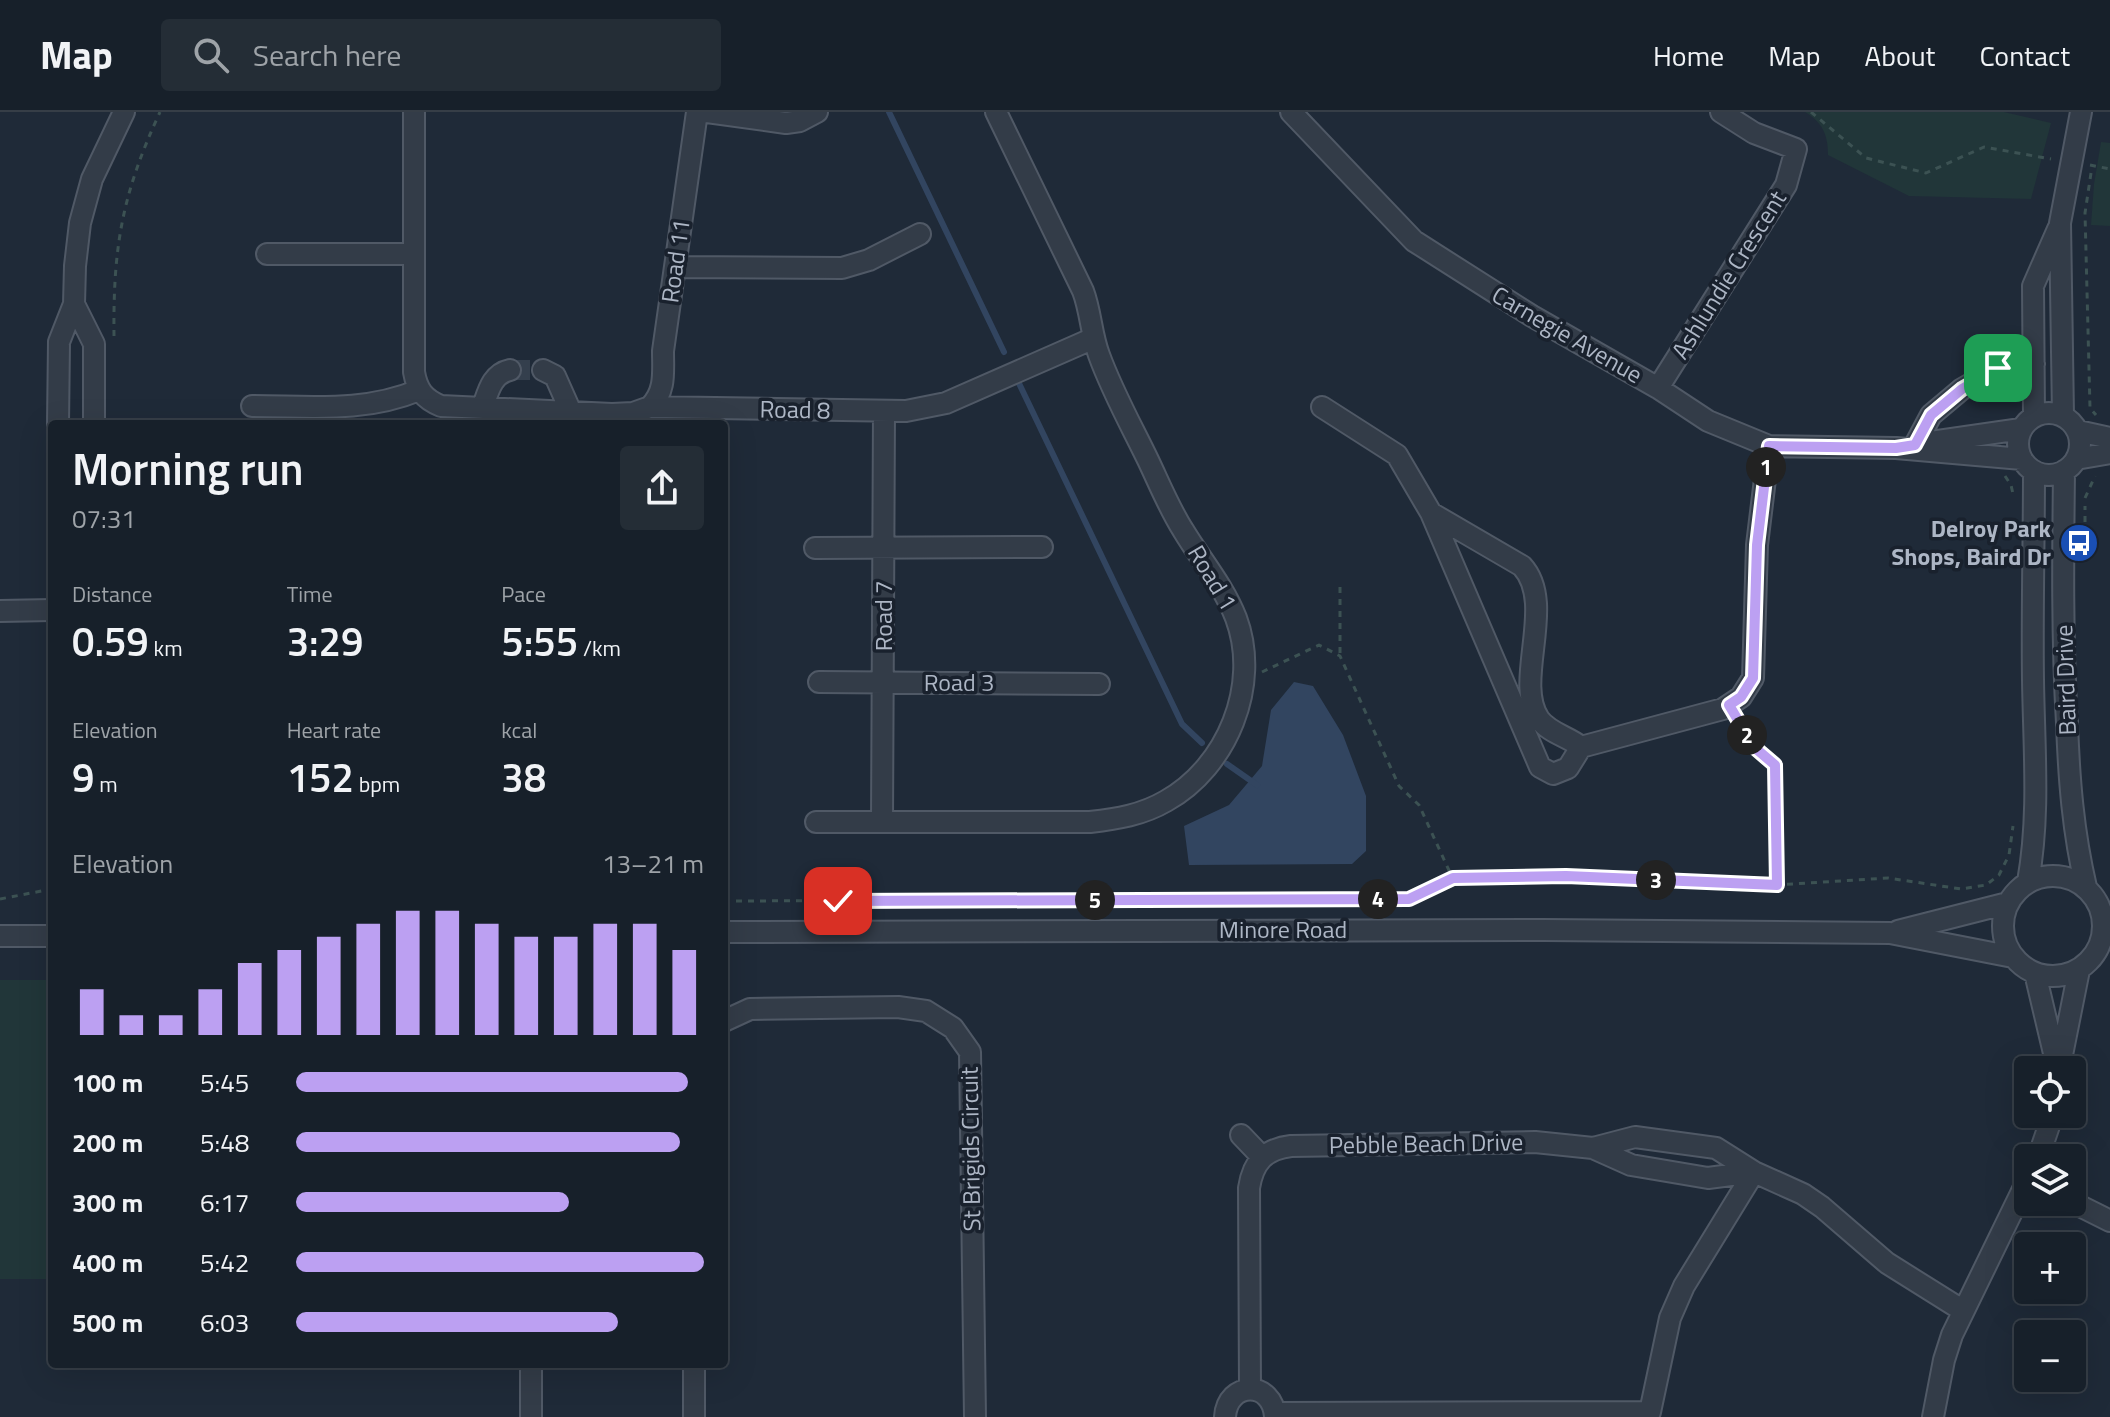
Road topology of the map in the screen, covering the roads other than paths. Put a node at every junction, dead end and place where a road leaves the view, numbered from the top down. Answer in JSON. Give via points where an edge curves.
{"nodes":[{"id":1,"x":124,"y":112,"type":"edge"},
{"id":2,"x":414,"y":112,"type":"edge"},
{"id":3,"x":697,"y":112,"type":"edge"},
{"id":4,"x":707,"y":112,"type":"edge"},
{"id":5,"x":817,"y":112,"type":"edge"},
{"id":6,"x":996,"y":112,"type":"edge"},
{"id":7,"x":1291,"y":112,"type":"edge"},
{"id":8,"x":1721,"y":112,"type":"edge"},
{"id":9,"x":2081,"y":112,"type":"edge"},
{"id":10,"x":2060,"y":223,"type":"junction"},
{"id":11,"x":920,"y":234,"type":"dead end"},
{"id":12,"x":267,"y":254,"type":"dead end"},
{"id":13,"x":413,"y":254,"type":"junction"},
{"id":14,"x":675,"y":267,"type":"junction"},
{"id":15,"x":74,"y":304,"type":"junction"},
{"id":16,"x":1094,"y":338,"type":"junction"},
{"id":17,"x":2034,"y":364,"type":"junction"},
{"id":18,"x":510,"y":370,"type":"dead end"},
{"id":19,"x":543,"y":370,"type":"dead end"},
{"id":20,"x":1658,"y":388,"type":"junction"},
{"id":21,"x":419,"y":390,"type":"junction"},
{"id":22,"x":252,"y":406,"type":"dead end"},
{"id":23,"x":650,"y":407,"type":"junction"},
{"id":24,"x":1322,"y":407,"type":"dead end"},
{"id":25,"x":482,"y":409,"type":"junction"},
{"id":26,"x":884,"y":411,"type":"junction"},
{"id":27,"x":571,"y":412,"type":"junction"},
{"id":28,"x":2063,"y":415,"type":"junction"},
{"id":29,"x":524,"y":417,"type":"edge"},
{"id":30,"x":58,"y":420,"type":"edge"},
{"id":31,"x":94,"y":420,"type":"edge"},
{"id":32,"x":2028,"y":422,"type":"junction"},
{"id":33,"x":2078,"y":431,"type":"junction"},
{"id":34,"x":2106,"y":431,"type":"edge"},
{"id":35,"x":1769,"y":446,"type":"junction"},
{"id":36,"x":1905,"y":446,"type":"junction"},
{"id":37,"x":2105,"y":461,"type":"edge"},
{"id":38,"x":2028,"y":465,"type":"junction"},
{"id":39,"x":2070,"y":465,"type":"junction"},
{"id":40,"x":1431,"y":513,"type":"junction"},
{"id":41,"x":1042,"y":547,"type":"dead end"},
{"id":42,"x":815,"y":548,"type":"dead end"},
{"id":43,"x":885,"y":548,"type":"junction"},
{"id":44,"x":48,"y":610,"type":"edge"},
{"id":45,"x":0,"y":611,"type":"edge"},
{"id":46,"x":819,"y":682,"type":"dead end"},
{"id":47,"x":884,"y":682,"type":"junction"},
{"id":48,"x":1099,"y":684,"type":"dead end"},
{"id":49,"x":1581,"y":747,"type":"junction"},
{"id":50,"x":816,"y":822,"type":"dead end"},
{"id":51,"x":882,"y":822,"type":"junction"},
{"id":52,"x":2028,"y":882,"type":"junction"},
{"id":53,"x":2086,"y":887,"type":"junction"},
{"id":54,"x":2008,"y":903,"type":"junction"},
{"id":55,"x":2104,"y":905,"type":"edge"},
{"id":56,"x":728,"y":932,"type":"edge"},
{"id":57,"x":1890,"y":933,"type":"junction"},
{"id":58,"x":0,"y":936,"type":"edge"},
{"id":59,"x":48,"y":936,"type":"edge"},
{"id":60,"x":2104,"y":950,"type":"edge"},
{"id":61,"x":2013,"y":957,"type":"junction"},
{"id":62,"x":2079,"y":970,"type":"junction"},
{"id":63,"x":2035,"y":973,"type":"junction"},
{"id":64,"x":728,"y":1019,"type":"edge"},
{"id":65,"x":2055,"y":1056,"type":"edge"},
{"id":66,"x":2061,"y":1056,"type":"edge"},
{"id":67,"x":1241,"y":1135,"type":"dead end"},
{"id":68,"x":1593,"y":1148,"type":"junction"},
{"id":69,"x":1262,"y":1157,"type":"junction"},
{"id":70,"x":1754,"y":1172,"type":"junction"},
{"id":71,"x":2014,"y":1207,"type":"edge"},
{"id":72,"x":2086,"y":1209,"type":"edge"},
{"id":73,"x":2110,"y":1221,"type":"edge"},
{"id":74,"x":1962,"y":1310,"type":"junction"},
{"id":75,"x":531,"y":1368,"type":"edge"},
{"id":76,"x":694,"y":1368,"type":"edge"},
{"id":77,"x":1250,"y":1389,"type":"junction"},
{"id":78,"x":1275,"y":1415,"type":"edge"},
{"id":79,"x":1650,"y":1415,"type":"edge"},
{"id":80,"x":531,"y":1417,"type":"edge"},
{"id":81,"x":694,"y":1417,"type":"edge"},
{"id":82,"x":975,"y":1417,"type":"edge"},
{"id":83,"x":1225,"y":1417,"type":"edge"},
{"id":84,"x":1933,"y":1417,"type":"edge"}],
"edges":[{"from":1,"to":15,"type":"street","via":[[92,179],[80,223]]},
{"from":2,"to":13,"type":"street"},
{"from":3,"to":14,"type":"street","name":"Road 11"},
{"from":4,"to":5,"type":"street","via":[[786,123]]},
{"from":6,"to":16,"type":"street","name":"Road 1","via":[[1083,291]]},
{"from":7,"to":20,"type":"street","name":"Carnegie Avenue","via":[[1414,241]]},
{"from":8,"to":20,"type":"street","name":"Ashlundie Crescent","via":[[1754,133],[1796,149],[1786,185]]},
{"from":9,"to":10,"type":"street"},
{"from":10,"to":17,"type":"street","via":[[2033,286]]},
{"from":10,"to":28,"type":"street"},
{"from":11,"to":14,"type":"street","via":[[842,268]]},
{"from":12,"to":13,"type":"street"},
{"from":13,"to":21,"type":"street","via":[[413,362]]},
{"from":14,"to":23,"type":"street","name":"Road 11","via":[[663,385]]},
{"from":15,"to":30,"type":"street","via":[[59,342]]},
{"from":15,"to":31,"type":"street","via":[[94,344]]},
{"from":16,"to":26,"type":"street","name":"Road 8","via":[[946,403]]},
{"from":16,"to":51,"type":"street","name":"Road 1","via":[[1181,527],[1227,596],[1237,622],[1244,681],[1227,738],[1211,761],[1169,800],[1119,819]]},
{"from":17,"to":32,"type":"street"},
{"from":17,"to":36,"type":"street","via":[[1998,368],[1962,389]]},
{"from":18,"to":25,"type":"street","via":[[493,380]]},
{"from":19,"to":27,"type":"street","via":[[555,376]]},
{"from":20,"to":35,"type":"street","name":"Carnegie Avenue","via":[[1708,421]]},
{"from":21,"to":22,"type":"street","via":[[378,404]]},
{"from":21,"to":25,"type":"street","name":"Road 8","via":[[441,406]]},
{"from":23,"to":26,"type":"street","name":"Road 8"},
{"from":23,"to":27,"type":"street","name":"Road 8","via":[[623,414]]},
{"from":24,"to":40,"type":"street","via":[[1397,455]]},
{"from":25,"to":29,"type":"street","name":"Road 8"},
{"from":26,"to":43,"type":"street","name":"Road 7"},
{"from":27,"to":29,"type":"street","name":"Road 8"},
{"from":28,"to":32,"type":"street","via":[[2048,412]]},
{"from":28,"to":33,"type":"street"},
{"from":32,"to":36,"type":"street","name":"Carnegie Avenue"},
{"from":32,"to":38,"type":"street","via":[[2018,439]]},
{"from":33,"to":34,"type":"street"},
{"from":33,"to":39,"type":"street","via":[[2080,440]]},
{"from":35,"to":36,"type":"street","name":"Carnegie Avenue"},
{"from":35,"to":49,"type":"street","via":[[1757,545],[1753,678],[1729,705]]},
{"from":36,"to":38,"type":"street","name":"Carnegie Avenue"},
{"from":37,"to":39,"type":"street"},
{"from":38,"to":39,"type":"street","via":[[2054,475]]},
{"from":38,"to":52,"type":"street","name":"Baird Drive","via":[[2037,801]]},
{"from":39,"to":53,"type":"street","name":"Baird Drive","via":[[2064,680],[2070,803]]},
{"from":40,"to":49,"type":"street","via":[[1531,576],[1535,612],[1529,694],[1540,720]]},
{"from":40,"to":49,"type":"street","via":[[1540,767],[1553,774],[1568,768]]},
{"from":41,"to":43,"type":"street"},
{"from":42,"to":43,"type":"street"},
{"from":43,"to":47,"type":"street","name":"Road 7"},
{"from":44,"to":45,"type":"street"},
{"from":46,"to":47,"type":"street","name":"Road 3"},
{"from":47,"to":48,"type":"street","name":"Road 3"},
{"from":47,"to":51,"type":"street","name":"Road 7"},
{"from":50,"to":51,"type":"street","name":"Road 1"},
{"from":52,"to":53,"type":"street","via":[[2057,875]]},
{"from":52,"to":54,"type":"street"},
{"from":53,"to":55,"type":"street"},
{"from":54,"to":57,"type":"street","name":"Minore Road"},
{"from":54,"to":61,"type":"street","via":[[2002,931]]},
{"from":55,"to":60,"type":"street"},
{"from":56,"to":57,"type":"street","name":"Minore Road"},
{"from":57,"to":61,"type":"street","name":"Minore Road"},
{"from":58,"to":59,"type":"street"},
{"from":60,"to":62,"type":"street"},
{"from":61,"to":63,"type":"street"},
{"from":62,"to":63,"type":"street","via":[[2050,977]]},
{"from":62,"to":66,"type":"street"},
{"from":63,"to":65,"type":"street"},
{"from":64,"to":82,"type":"street","name":"St Brigids Circuit","via":[[750,1009],[898,1007],[926,1011],[953,1028],[970,1052]]},
{"from":67,"to":69,"type":"street"},
{"from":68,"to":69,"type":"street","name":"Pebble Beach Drive","via":[[1492,1141],[1291,1146]]},
{"from":68,"to":70,"type":"street","name":"Pebble Beach Drive","via":[[1631,1165],[1708,1178]]},
{"from":68,"to":70,"type":"street","name":"Pebble Beach Drive","via":[[1635,1137],[1716,1148]]},
{"from":69,"to":77,"type":"street","via":[[1249,1188]]},
{"from":70,"to":74,"type":"street","name":"Pebble Beach Drive","via":[[1803,1194],[1887,1263]]},
{"from":70,"to":79,"type":"street","via":[[1670,1318]]},
{"from":71,"to":74,"type":"street"},
{"from":72,"to":73,"type":"street"},
{"from":74,"to":84,"type":"street","via":[[1944,1360]]},
{"from":75,"to":80,"type":"street"},
{"from":76,"to":81,"type":"street"},
{"from":77,"to":78,"type":"street","via":[[1270,1399]]},
{"from":77,"to":83,"type":"street","via":[[1230,1400]]},
{"from":78,"to":79,"type":"street"}]}
